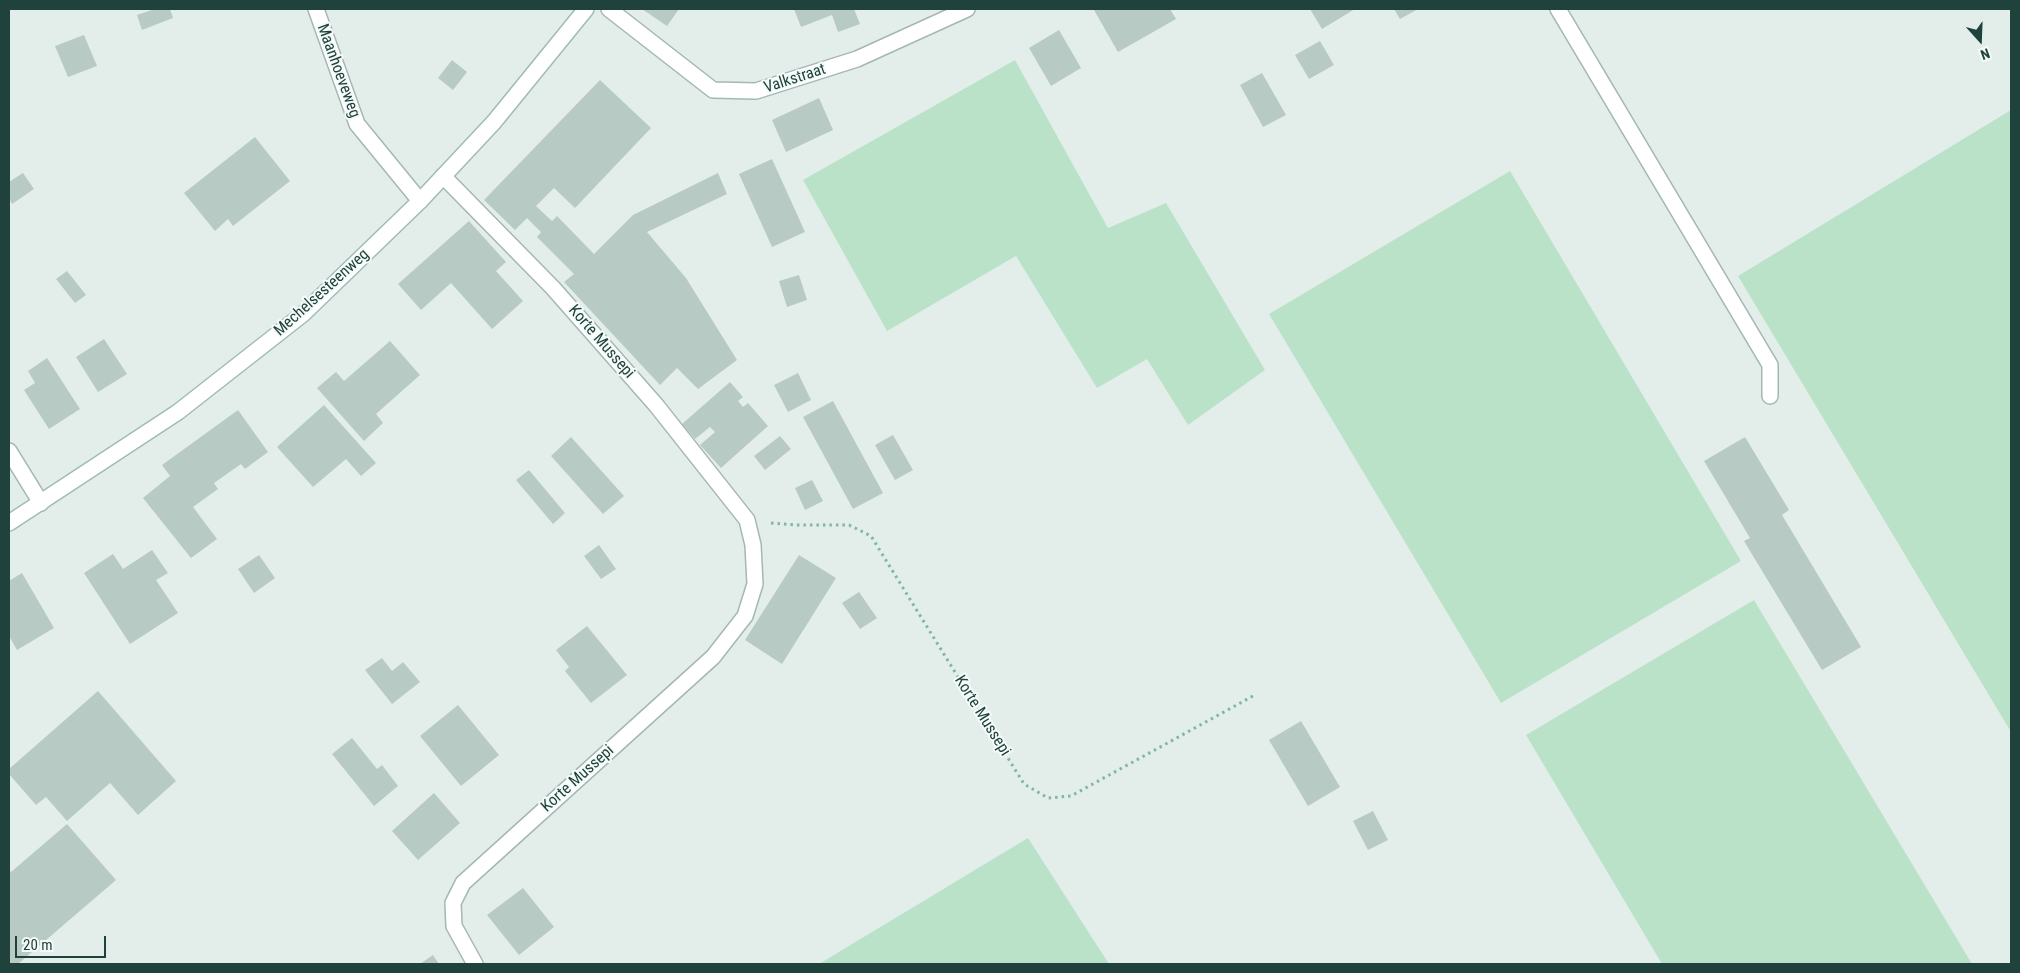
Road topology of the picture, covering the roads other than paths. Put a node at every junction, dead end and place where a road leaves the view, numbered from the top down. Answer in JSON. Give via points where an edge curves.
{"nodes":[{"id":1,"x":316,"y":9,"type":"edge"},
{"id":2,"x":586,"y":9,"type":"edge"},
{"id":3,"x":608,"y":9,"type":"edge"},
{"id":4,"x":967,"y":9,"type":"edge"},
{"id":5,"x":1558,"y":9,"type":"edge"},
{"id":6,"x":443,"y":176,"type":"junction"},
{"id":7,"x":420,"y":201,"type":"junction"},
{"id":8,"x":1770,"y":396,"type":"dead end"},
{"id":9,"x":9,"y":451,"type":"edge"},
{"id":10,"x":40,"y":503,"type":"junction"},
{"id":11,"x":9,"y":523,"type":"edge"},
{"id":12,"x":475,"y":964,"type":"edge"}],
"edges":[{"from":1,"to":7,"type":"street","name":"Maanhoeveweg","via":[[357,124]]},
{"from":2,"to":6,"type":"street","name":"Mechelsesteenweg","via":[[494,122]]},
{"from":3,"to":4,"type":"street","name":"Valkstraat","via":[[713,90],[756,91],[857,59]]},
{"from":5,"to":8,"type":"street","via":[[1770,365]]},
{"from":6,"to":7,"type":"street","name":"Mechelsesteenweg"},
{"from":6,"to":12,"type":"street","name":"Korte Mussepi","via":[[572,310],[656,404],[747,520],[753,545],[755,584],[745,616],[713,657],[464,883],[453,903],[454,926]]},
{"from":7,"to":10,"type":"street","name":"Mechelsesteenweg","via":[[303,314],[178,412]]},
{"from":9,"to":10,"type":"street"},
{"from":10,"to":11,"type":"street","name":"Mechelsesteenweg"}]}
